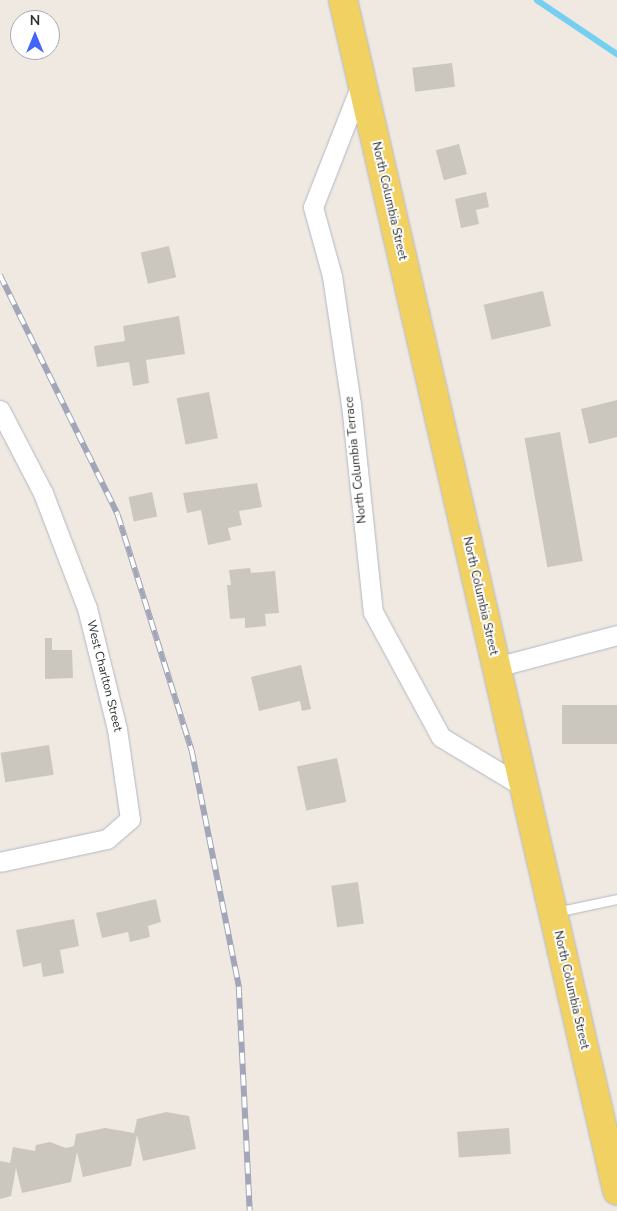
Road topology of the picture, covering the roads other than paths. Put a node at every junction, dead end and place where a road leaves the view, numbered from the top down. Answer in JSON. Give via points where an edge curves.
{"nodes":[{"id":1,"x":343,"y":0,"type":"edge"},
{"id":2,"x":362,"y":82,"type":"junction"},
{"id":3,"x":0,"y":410,"type":"edge"},
{"id":4,"x":617,"y":635,"type":"edge"},
{"id":5,"x":496,"y":667,"type":"junction"},
{"id":6,"x":524,"y":787,"type":"junction"},
{"id":7,"x":0,"y":862,"type":"edge"},
{"id":8,"x":617,"y":898,"type":"edge"},
{"id":9,"x":553,"y":913,"type":"junction"},
{"id":10,"x":617,"y":1192,"type":"edge"}],
"edges":[{"from":1,"to":2,"type":"main road","name":"North Columbia Street"},
{"from":2,"to":5,"type":"main road","name":"North Columbia Street"},
{"from":2,"to":6,"type":"street","name":"North Columbia Terrace","via":[[313,207],[332,276],[348,385],[373,612],[441,737]]},
{"from":3,"to":7,"type":"street","name":"West Charlton Street","via":[[43,493],[87,608],[117,729],[130,820],[108,839]]},
{"from":4,"to":5,"type":"street"},
{"from":5,"to":6,"type":"main road","name":"North Columbia Street"},
{"from":6,"to":9,"type":"main road","name":"North Columbia Street"},
{"from":8,"to":9,"type":"lane"},
{"from":9,"to":10,"type":"main road","name":"North Columbia Street"}]}
